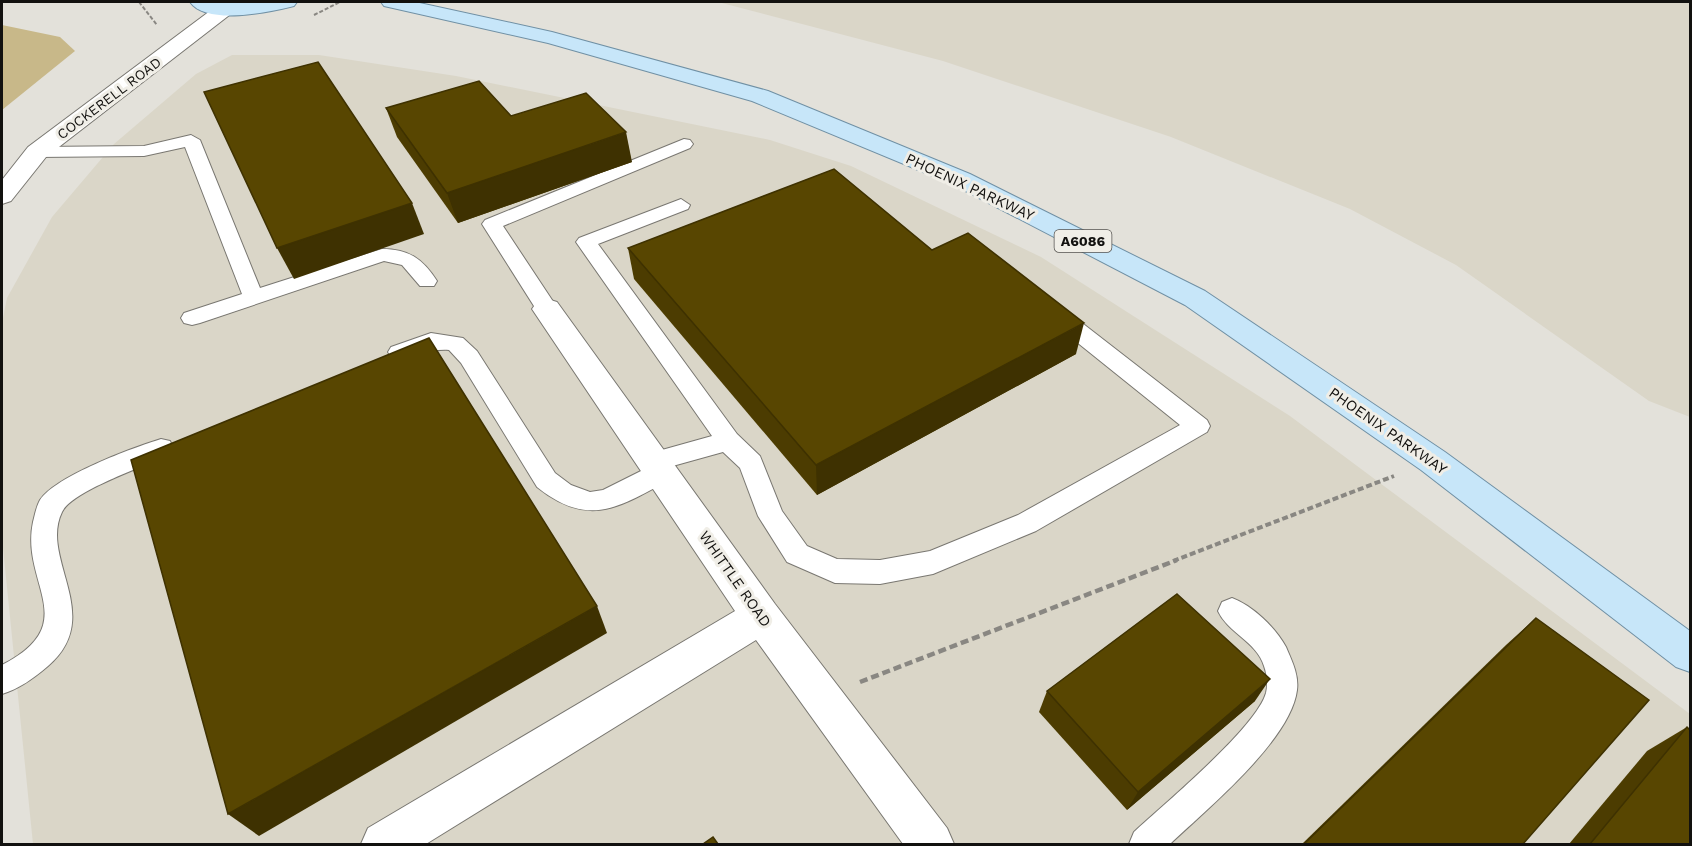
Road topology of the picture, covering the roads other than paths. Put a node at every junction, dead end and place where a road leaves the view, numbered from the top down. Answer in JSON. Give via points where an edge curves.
{"nodes":[{"id":1,"x":200,"y":2,"type":"edge"},
{"id":2,"x":287,"y":2,"type":"edge"},
{"id":3,"x":391,"y":2,"type":"edge"},
{"id":4,"x":225,"y":9,"type":"junction"},
{"id":5,"x":684,"y":144,"type":"dead end"},
{"id":6,"x":37,"y":152,"type":"junction"},
{"id":7,"x":2,"y":196,"type":"edge"},
{"id":8,"x":681,"y":205,"type":"dead end"},
{"id":9,"x":427,"y":281,"type":"dead end"},
{"id":10,"x":254,"y":298,"type":"junction"},
{"id":11,"x":1042,"y":302,"type":"edge"},
{"id":12,"x":546,"y":309,"type":"joint"},
{"id":13,"x":192,"y":318,"type":"dead end"},
{"id":14,"x":380,"y":360,"type":"edge"},
{"id":15,"x":182,"y":439,"type":"edge"},
{"id":16,"x":728,"y":441,"type":"junction"},
{"id":17,"x":657,"y":467,"type":"junction"},
{"id":18,"x":1232,"y":611,"type":"dead end"},
{"id":19,"x":760,"y":616,"type":"junction"},
{"id":20,"x":1690,"y":654,"type":"edge"},
{"id":21,"x":2,"y":680,"type":"edge"},
{"id":22,"x":384,"y":844,"type":"edge"},
{"id":23,"x":931,"y":844,"type":"edge"},
{"id":24,"x":1146,"y":844,"type":"edge"}],
"edges":[{"from":1,"to":4,"type":"main road"},
{"from":2,"to":4,"type":"main road"},
{"from":3,"to":20,"type":"main road","name":"PHOENIX PARKWAY","number":"A6086","via":[[552,38],[760,96],[961,179],[1195,298],[1433,461]]},
{"from":4,"to":6,"type":"street","name":"COCKERELL ROAD"},
{"from":5,"to":12,"type":"lane","via":[[492,224]]},
{"from":6,"to":7,"type":"street","name":"COCKERELL ROAD"},
{"from":6,"to":10,"type":"lane","via":[[144,152],[191,140]]},
{"from":8,"to":16,"type":"lane","via":[[586,242]]},
{"from":9,"to":10,"type":"lane","via":[[416,263],[399,254],[382,255]]},
{"from":10,"to":13,"type":"lane"},
{"from":11,"to":16,"type":"lane","via":[[1198,426],[1027,523],[933,562],[880,572],[835,571],[797,554],[771,516],[752,463]]},
{"from":12,"to":17,"type":"street","name":"WHITTLE ROAD"},
{"from":14,"to":17,"type":"lane","via":[[431,341],[455,342],[469,357],[546,480],[584,503],[609,499]]},
{"from":15,"to":21,"type":"lane","via":[[75,484],[50,506],[44,535],[60,622],[49,647],[23,669]]},
{"from":16,"to":17,"type":"lane"},
{"from":17,"to":19,"type":"street","name":"WHITTLE ROAD"},
{"from":18,"to":24,"type":"lane","via":[[1263,638],[1276,657],[1282,681],[1280,699],[1254,739]]},
{"from":19,"to":22,"type":"street"},
{"from":19,"to":23,"type":"street","name":"WHITTLE ROAD"}]}
